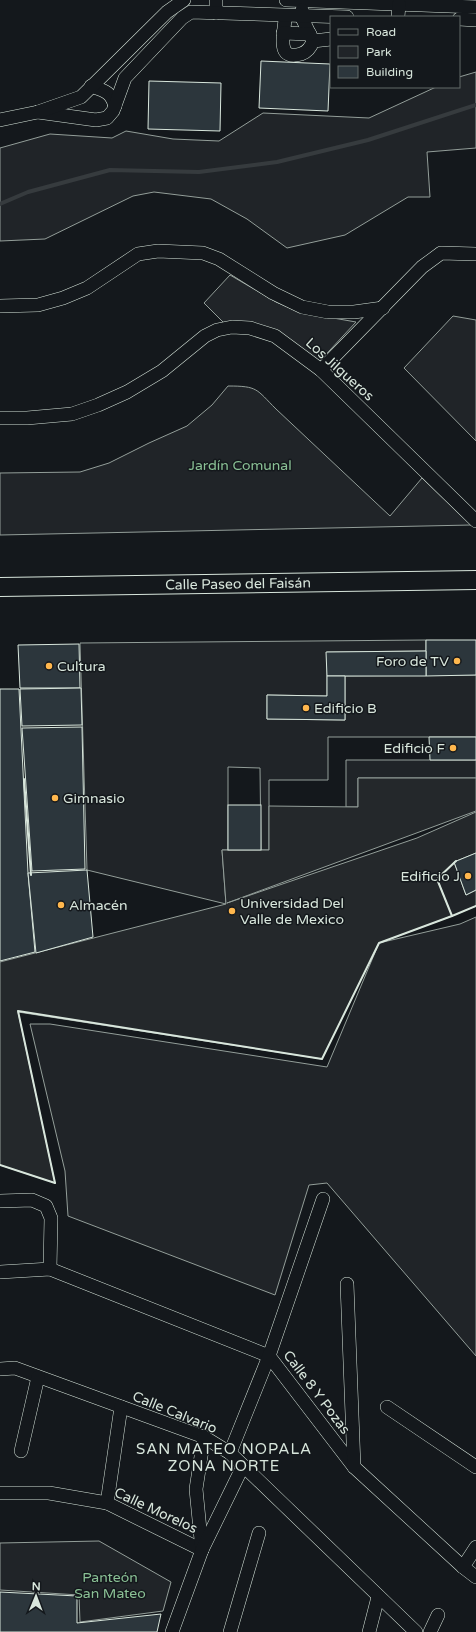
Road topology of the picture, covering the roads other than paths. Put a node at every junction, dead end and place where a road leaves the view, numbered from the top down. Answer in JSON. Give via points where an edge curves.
{"nodes":[{"id":1,"x":184,"y":0,"type":"edge"},
{"id":2,"x":216,"y":0,"type":"edge"},
{"id":3,"x":286,"y":0,"type":"edge"},
{"id":4,"x":302,"y":1,"type":"edge"},
{"id":5,"x":476,"y":7,"type":"edge"},
{"id":6,"x":399,"y":11,"type":"edge"},
{"id":7,"x":216,"y":13,"type":"junction"},
{"id":8,"x":285,"y":16,"type":"junction"},
{"id":9,"x":301,"y":16,"type":"junction"},
{"id":10,"x":330,"y":17,"type":"edge"},
{"id":11,"x":460,"y":19,"type":"edge"},
{"id":12,"x":476,"y":20,"type":"edge"},
{"id":13,"x":283,"y":33,"type":"junction"},
{"id":14,"x":311,"y":37,"type":"junction"},
{"id":15,"x":330,"y":38,"type":"edge"},
{"id":16,"x":91,"y":86,"type":"junction"},
{"id":17,"x":81,"y":97,"type":"junction"},
{"id":18,"x":115,"y":106,"type":"junction"},
{"id":19,"x":38,"y":112,"type":"junction"},
{"id":20,"x":0,"y":120,"type":"edge"},
{"id":21,"x":96,"y":120,"type":"junction"},
{"id":22,"x":476,"y":254,"type":"edge"},
{"id":23,"x":0,"y":306,"type":"edge"},
{"id":24,"x":383,"y":308,"type":"junction"},
{"id":25,"x":321,"y":370,"type":"junction"},
{"id":26,"x":0,"y":418,"type":"edge"},
{"id":27,"x":476,"y":521,"type":"edge"},
{"id":28,"x":476,"y":580,"type":"edge"},
{"id":29,"x":0,"y":587,"type":"edge"},
{"id":30,"x":323,"y":1199,"type":"dead end"},
{"id":31,"x":0,"y":1201,"type":"edge"},
{"id":32,"x":50,"y":1269,"type":"junction"},
{"id":33,"x":0,"y":1272,"type":"edge"},
{"id":34,"x":347,"y":1284,"type":"dead end"},
{"id":35,"x":269,"y":1356,"type":"junction"},
{"id":36,"x":0,"y":1369,"type":"edge"},
{"id":37,"x":38,"y":1377,"type":"junction"},
{"id":38,"x":121,"y":1407,"type":"junction"},
{"id":39,"x":387,"y":1407,"type":"dead end"},
{"id":40,"x":204,"y":1437,"type":"junction"},
{"id":41,"x":21,"y":1451,"type":"dead end"},
{"id":42,"x":230,"y":1453,"type":"junction"},
{"id":43,"x":243,"y":1466,"type":"junction"},
{"id":44,"x":354,"y":1467,"type":"junction"},
{"id":45,"x":476,"y":1467,"type":"edge"},
{"id":46,"x":0,"y":1493,"type":"edge"},
{"id":47,"x":107,"y":1504,"type":"junction"},
{"id":48,"x":259,"y":1533,"type":"dead end"},
{"id":49,"x":476,"y":1547,"type":"edge"},
{"id":50,"x":202,"y":1550,"type":"junction"},
{"id":51,"x":463,"y":1567,"type":"junction"},
{"id":52,"x":476,"y":1577,"type":"edge"},
{"id":53,"x":378,"y":1597,"type":"junction"},
{"id":54,"x":438,"y":1615,"type":"dead end"},
{"id":55,"x":172,"y":1632,"type":"edge"},
{"id":56,"x":230,"y":1632,"type":"edge"},
{"id":57,"x":369,"y":1632,"type":"edge"},
{"id":58,"x":416,"y":1632,"type":"edge"},
{"id":59,"x":430,"y":1632,"type":"edge"}],
"edges":[{"from":1,"to":16,"type":"street","via":[[166,12]]},
{"from":2,"to":7,"type":"street"},
{"from":3,"to":4,"type":"street"},
{"from":4,"to":6,"type":"street"},
{"from":4,"to":9,"type":"street"},
{"from":5,"to":6,"type":"street"},
{"from":7,"to":8,"type":"street"},
{"from":7,"to":18,"type":"street","via":[[191,12],[182,18],[126,78]]},
{"from":8,"to":9,"type":"street"},
{"from":8,"to":13,"type":"street"},
{"from":9,"to":10,"type":"street"},
{"from":9,"to":14,"type":"street"},
{"from":11,"to":12,"type":"street"},
{"from":13,"to":14,"type":"street"},
{"from":13,"to":14,"type":"street","via":[[284,50],[295,56],[303,54],[311,46]]},
{"from":14,"to":15,"type":"street"},
{"from":16,"to":17,"type":"street"},
{"from":16,"to":18,"type":"street","via":[[105,91],[112,97]]},
{"from":17,"to":19,"type":"street"},
{"from":17,"to":21,"type":"street","via":[[84,109]]},
{"from":18,"to":21,"type":"street","via":[[107,118]]},
{"from":19,"to":20,"type":"street"},
{"from":19,"to":21,"type":"street"},
{"from":22,"to":24,"type":"street","via":[[441,253],[422,267]]},
{"from":23,"to":24,"type":"street","via":[[38,304],[63,298],[87,288],[138,254],[158,251],[203,253],[219,259],[273,293],[302,307],[334,312]]},
{"from":24,"to":25,"type":"street"},
{"from":25,"to":26,"type":"street","name":"Los Jilgueros","via":[[275,336],[250,328],[232,327],[205,336],[162,371],[127,392],[98,405],[72,414]]},
{"from":25,"to":27,"type":"street","name":"Los Jilgueros"},
{"from":28,"to":29,"type":"street","name":"Calle Paseo del Faisán"},
{"from":30,"to":35,"type":"street"},
{"from":31,"to":32,"type":"street","via":[[32,1200],[46,1206],[50,1218]]},
{"from":32,"to":33,"type":"street"},
{"from":32,"to":35,"type":"street","name":"Calle 8 Y Pozas"},
{"from":34,"to":44,"type":"street"},
{"from":35,"to":42,"type":"street"},
{"from":35,"to":44,"type":"street","name":"Calle 8 Y Pozas"},
{"from":36,"to":37,"type":"street","name":"Calle Calvario","via":[[15,1368]]},
{"from":37,"to":38,"type":"street","name":"Calle Calvario"},
{"from":37,"to":41,"type":"street"},
{"from":38,"to":40,"type":"street","name":"Calle Calvario"},
{"from":38,"to":47,"type":"street"},
{"from":39,"to":45,"type":"street"},
{"from":40,"to":42,"type":"street","name":"Calle Calvario"},
{"from":40,"to":50,"type":"street","via":[[196,1489]]},
{"from":42,"to":43,"type":"street","name":"Calle Calvario"},
{"from":43,"to":50,"type":"street"},
{"from":43,"to":53,"type":"street","name":"Calle Calvario"},
{"from":44,"to":51,"type":"street","name":"Calle 8 Y Pozas"},
{"from":46,"to":47,"type":"street","name":"Calle Morelos","via":[[49,1492]]},
{"from":47,"to":50,"type":"street","name":"Calle Morelos"},
{"from":48,"to":56,"type":"street"},
{"from":49,"to":51,"type":"street"},
{"from":50,"to":55,"type":"street"},
{"from":51,"to":52,"type":"street","name":"Calle 8 Y Pozas"},
{"from":53,"to":57,"type":"street"},
{"from":53,"to":58,"type":"street","name":"Calle Calvario"},
{"from":54,"to":59,"type":"street"}]}
